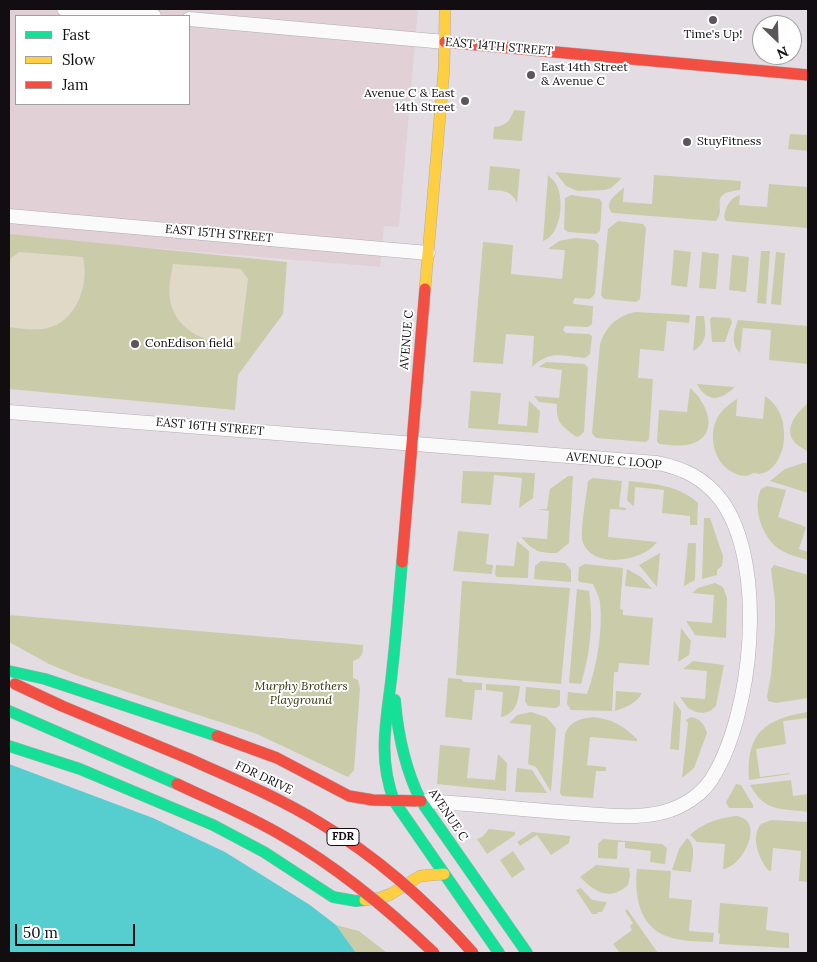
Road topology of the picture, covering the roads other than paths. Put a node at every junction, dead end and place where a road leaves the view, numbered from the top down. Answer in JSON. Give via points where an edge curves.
{"nodes":[{"id":1,"x":64,"y":9,"type":"edge"},
{"id":2,"x":446,"y":9,"type":"edge"},
{"id":3,"x":141,"y":15,"type":"edge"},
{"id":4,"x":190,"y":19,"type":"edge"},
{"id":5,"x":445,"y":42,"type":"junction"},
{"id":6,"x":808,"y":75,"type":"edge"},
{"id":7,"x":9,"y":216,"type":"edge"},
{"id":8,"x":428,"y":253,"type":"junction"},
{"id":9,"x":9,"y":412,"type":"edge"},
{"id":10,"x":412,"y":445,"type":"junction"},
{"id":11,"x":9,"y":671,"type":"edge"},
{"id":12,"x":392,"y":674,"type":"junction"},
{"id":13,"x":9,"y":681,"type":"edge"},
{"id":14,"x":9,"y":711,"type":"edge"},
{"id":15,"x":9,"y":746,"type":"edge"},
{"id":16,"x":421,"y":800,"type":"junction"},
{"id":17,"x":394,"y":801,"type":"junction"},
{"id":18,"x":444,"y":874,"type":"junction"},
{"id":19,"x":434,"y":953,"type":"edge"},
{"id":20,"x":474,"y":953,"type":"edge"},
{"id":21,"x":499,"y":953,"type":"edge"},
{"id":22,"x":527,"y":953,"type":"edge"}],
"edges":[{"from":1,"to":3,"type":"street"},
{"from":2,"to":5,"type":"main road","name":"AVENUE C"},
{"from":4,"to":5,"type":"street","name":"EAST 14TH STREET"},
{"from":5,"to":6,"type":"main road","name":"EAST 14TH STREET"},
{"from":5,"to":8,"type":"main road","name":"AVENUE C"},
{"from":7,"to":8,"type":"street","name":"EAST 15TH STREET"},
{"from":8,"to":10,"type":"main road","name":"AVENUE C"},
{"from":9,"to":10,"type":"street","name":"EAST 16TH STREET"},
{"from":10,"to":12,"type":"main road","name":"AVENUE C"},
{"from":10,"to":16,"type":"street","name":"AVENUE C LOOP","via":[[657,463],[690,473],[721,500],[738,534],[747,576],[750,640],[733,732],[720,763],[711,781],[696,796],[679,806],[660,813],[620,816]]},
{"from":11,"to":17,"type":"main road","via":[[252,748],[284,761],[349,796]]},
{"from":12,"to":16,"type":"main road","name":"AVENUE C","via":[[406,766]]},
{"from":12,"to":17,"type":"main road","name":"AVENUE C","via":[[384,742],[387,783]]},
{"from":13,"to":20,"type":"main road","name":"FDR DRIVE","number":"FDR","bridge":true,"via":[[296,808],[360,849],[408,887]]},
{"from":14,"to":19,"type":"main road","number":"FDR","bridge":true,"via":[[260,823],[323,860],[390,911]]},
{"from":15,"to":18,"type":"main road","via":[[88,772],[213,825],[264,852],[333,896],[356,901],[380,898],[420,876]]},
{"from":16,"to":17,"type":"main road"},
{"from":16,"to":22,"type":"main road","name":"AVENUE C"},
{"from":17,"to":18,"type":"main road","name":"AVENUE C"},
{"from":18,"to":21,"type":"main road","name":"AVENUE C"}]}
